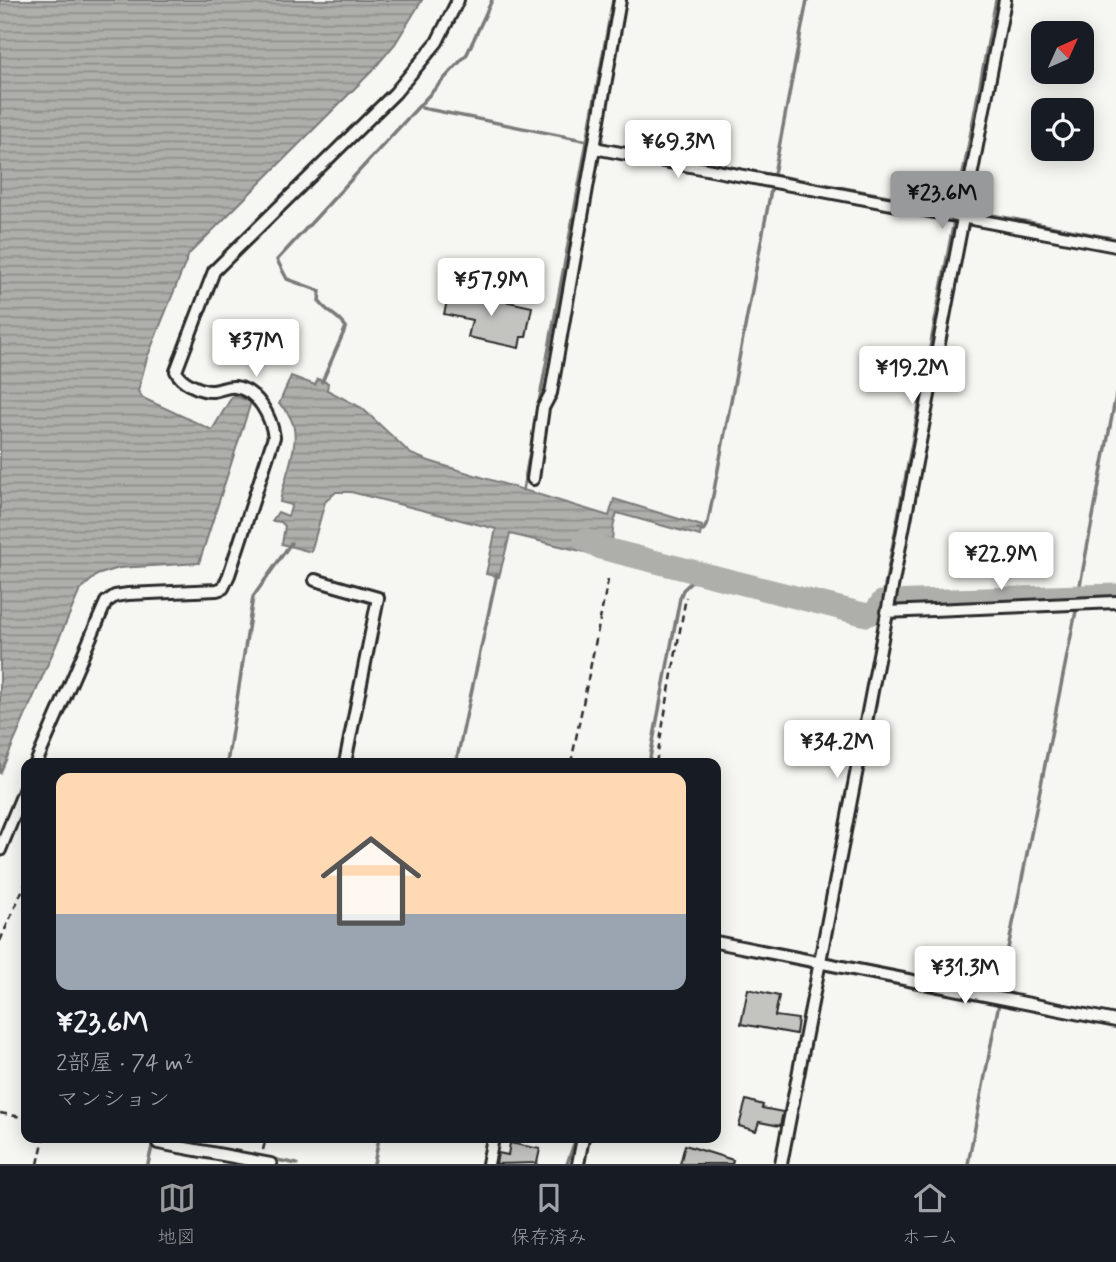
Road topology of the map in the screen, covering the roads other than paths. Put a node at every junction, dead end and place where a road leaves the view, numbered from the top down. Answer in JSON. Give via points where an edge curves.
{"nodes":[{"id":1,"x":458,"y":0,"type":"edge"},
{"id":2,"x":620,"y":0,"type":"edge"},
{"id":3,"x":1004,"y":0,"type":"edge"},
{"id":4,"x":594,"y":148,"type":"junction"},
{"id":5,"x":962,"y":219,"type":"junction"},
{"id":6,"x":1116,"y":246,"type":"edge"},
{"id":7,"x":533,"y":479,"type":"dead end"},
{"id":8,"x":315,"y":580,"type":"dead end"},
{"id":9,"x":1116,"y":603,"type":"edge"},
{"id":10,"x":888,"y":606,"type":"junction"},
{"id":11,"x":38,"y":758,"type":"edge"},
{"id":12,"x":346,"y":758,"type":"edge"},
{"id":13,"x":21,"y":798,"type":"edge"},
{"id":14,"x":0,"y":850,"type":"edge"},
{"id":15,"x":721,"y":943,"type":"edge"},
{"id":16,"x":819,"y":961,"type":"junction"},
{"id":17,"x":1116,"y":1021,"type":"edge"},
{"id":18,"x":157,"y":1143,"type":"edge"},
{"id":19,"x":492,"y":1143,"type":"edge"},
{"id":20,"x":582,"y":1143,"type":"edge"},
{"id":21,"x":271,"y":1164,"type":"edge"},
{"id":22,"x":488,"y":1164,"type":"edge"},
{"id":23,"x":578,"y":1164,"type":"edge"},
{"id":24,"x":781,"y":1164,"type":"edge"}],
"edges":[{"from":1,"to":11,"type":"street","via":[[436,42],[395,93],[214,271],[176,371],[181,380],[205,391],[238,387],[254,396],[268,416],[274,437],[229,575],[217,590],[128,594],[106,602]]},
{"from":2,"to":4,"type":"street"},
{"from":3,"to":5,"type":"street"},
{"from":4,"to":5,"type":"street"},
{"from":4,"to":7,"type":"street"},
{"from":5,"to":6,"type":"street"},
{"from":5,"to":10,"type":"street"},
{"from":8,"to":12,"type":"street","via":[[378,598]]},
{"from":9,"to":10,"type":"street"},
{"from":10,"to":16,"type":"street"},
{"from":13,"to":14,"type":"street"},
{"from":15,"to":16,"type":"street"},
{"from":16,"to":17,"type":"street"},
{"from":16,"to":24,"type":"street"},
{"from":18,"to":21,"type":"street"},
{"from":19,"to":22,"type":"street"},
{"from":20,"to":23,"type":"street"}]}
